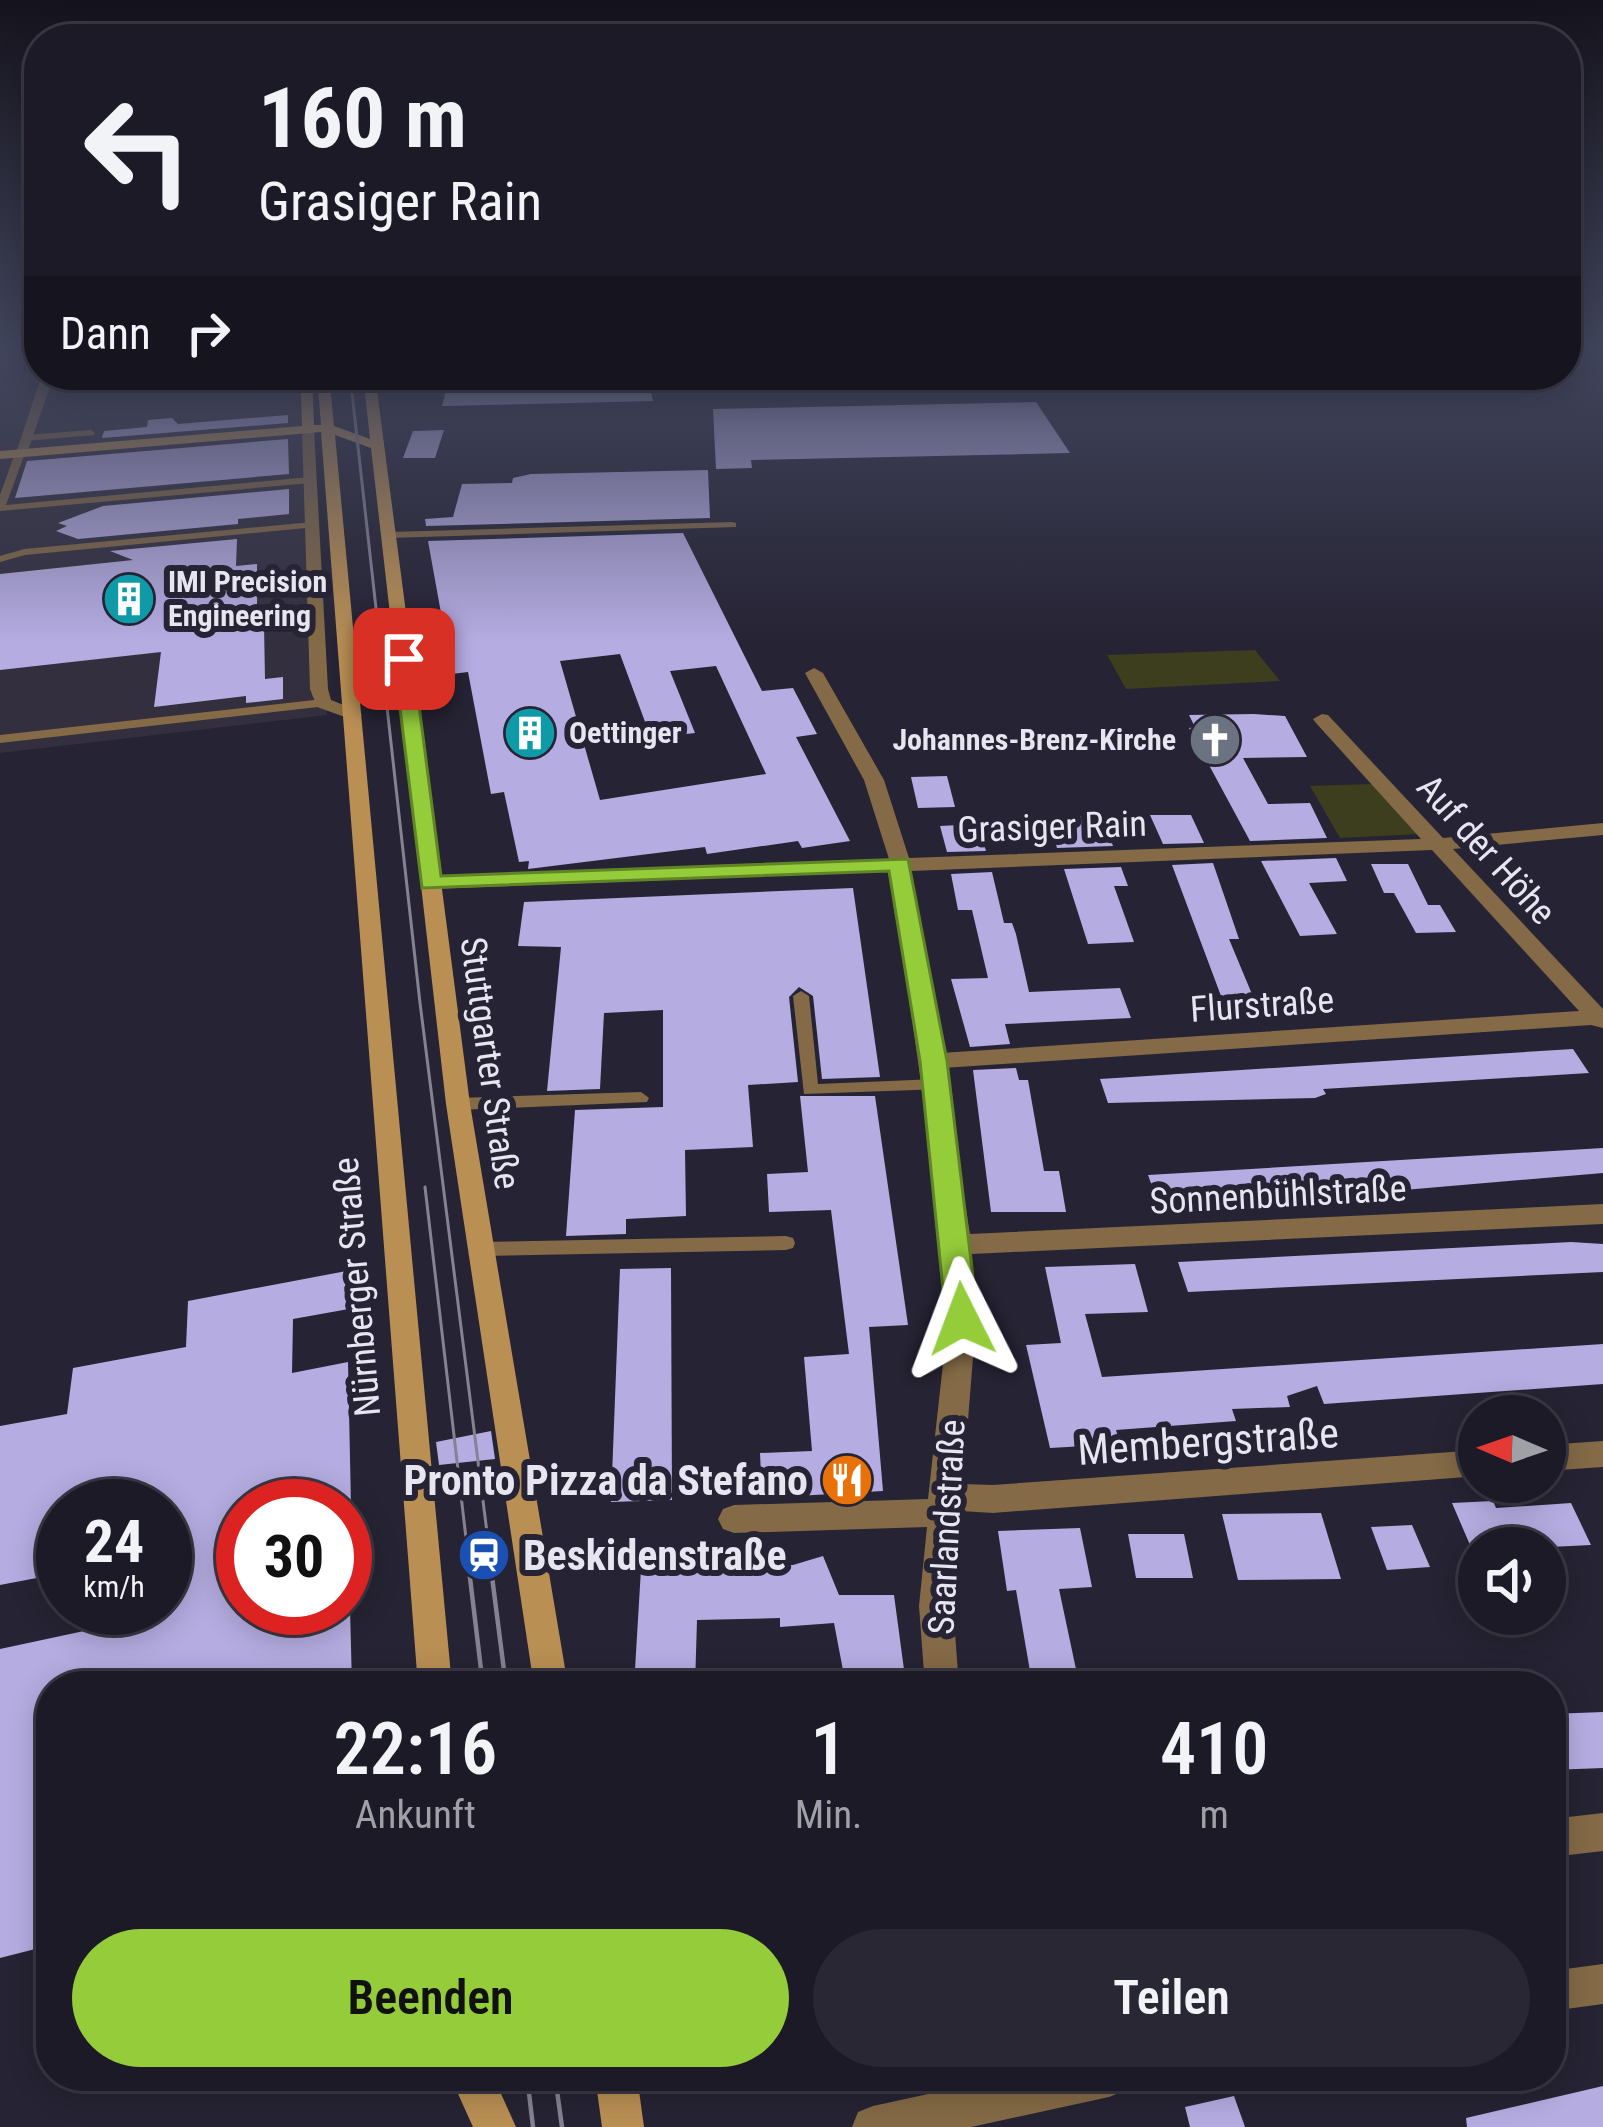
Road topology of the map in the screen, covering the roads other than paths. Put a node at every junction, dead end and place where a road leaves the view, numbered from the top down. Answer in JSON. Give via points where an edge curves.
{"nodes":[{"id":1,"x":31,"y":444,"type":"edge"},
{"id":2,"x":51,"y":444,"type":"edge"},
{"id":3,"x":309,"y":444,"type":"edge"},
{"id":4,"x":329,"y":444,"type":"edge"},
{"id":5,"x":373,"y":444,"type":"edge"},
{"id":6,"x":22,"y":446,"type":"junction"},
{"id":7,"x":378,"y":446,"type":"joint"},
{"id":8,"x":0,"y":455,"type":"edge"},
{"id":9,"x":310,"y":480,"type":"junction"},
{"id":10,"x":312,"y":525,"type":"junction"},
{"id":11,"x":732,"y":525,"type":"dead end"},
{"id":12,"x":390,"y":535,"type":"junction"},
{"id":13,"x":0,"y":559,"type":"edge"},
{"id":14,"x":814,"y":673,"type":"dead end"},
{"id":15,"x":322,"y":704,"type":"junction"},
{"id":16,"x":353,"y":715,"type":"junction"},
{"id":17,"x":1322,"y":719,"type":"dead end"},
{"id":18,"x":0,"y":739,"type":"edge"},
{"id":19,"x":1603,"y":830,"type":"edge"},
{"id":20,"x":1439,"y":844,"type":"junction"},
{"id":21,"x":899,"y":864,"type":"junction"},
{"id":22,"x":430,"y":883,"type":"junction"},
{"id":23,"x":801,"y":996,"type":"dead end"},
{"id":24,"x":1597,"y":1012,"type":"edge"},
{"id":25,"x":935,"y":1073,"type":"junction"},
{"id":26,"x":641,"y":1098,"type":"dead end"},
{"id":27,"x":458,"y":1104,"type":"junction"},
{"id":28,"x":1603,"y":1214,"type":"edge"},
{"id":29,"x":786,"y":1243,"type":"dead end"},
{"id":30,"x":958,"y":1245,"type":"junction"},
{"id":31,"x":480,"y":1249,"type":"junction"},
{"id":32,"x":1603,"y":1454,"type":"edge"},
{"id":33,"x":1566,"y":1457,"type":"edge"},
{"id":34,"x":1458,"y":1465,"type":"edge"},
{"id":35,"x":942,"y":1505,"type":"junction"},
{"id":36,"x":734,"y":1519,"type":"dead end"},
{"id":37,"x":434,"y":1671,"type":"edge"},
{"id":38,"x":549,"y":1671,"type":"edge"},
{"id":39,"x":941,"y":1671,"type":"edge"},
{"id":40,"x":1603,"y":1832,"type":"edge"},
{"id":41,"x":1566,"y":1836,"type":"edge"},
{"id":42,"x":1603,"y":1984,"type":"edge"},
{"id":43,"x":1566,"y":1989,"type":"edge"},
{"id":44,"x":471,"y":2091,"type":"edge"},
{"id":45,"x":477,"y":2091,"type":"edge"},
{"id":46,"x":618,"y":2091,"type":"edge"},
{"id":47,"x":987,"y":2091,"type":"edge"},
{"id":48,"x":473,"y":2127,"type":"edge"},
{"id":49,"x":495,"y":2127,"type":"edge"},
{"id":50,"x":623,"y":2127,"type":"edge"},
{"id":51,"x":873,"y":2127,"type":"edge"}],
"edges":[{"from":1,"to":6,"type":"lane"},
{"from":2,"to":6,"type":"main road"},
{"from":3,"to":9,"type":"street"},
{"from":4,"to":16,"type":"main road"},
{"from":5,"to":7,"type":"main road"},
{"from":6,"to":8,"type":"main road"},
{"from":6,"to":9,"type":"lane","via":[[0,508]]},
{"from":7,"to":12,"type":"main road","name":"Stuttgarter Straße"},
{"from":9,"to":10,"type":"street"},
{"from":10,"to":13,"type":"lane"},
{"from":10,"to":15,"type":"street"},
{"from":11,"to":12,"type":"lane"},
{"from":12,"to":22,"type":"main road","name":"Stuttgarter Straße"},
{"from":14,"to":21,"type":"street","name":"Saarlandstraße","via":[[874,780]]},
{"from":15,"to":16,"type":"street"},
{"from":15,"to":18,"type":"lane"},
{"from":16,"to":37,"type":"main road","name":"Nürnberger Straße"},
{"from":17,"to":20,"type":"street","name":"Auf der Höhe"},
{"from":19,"to":20,"type":"street","name":"Grasiger Rain"},
{"from":20,"to":21,"type":"street","name":"Grasiger Rain"},
{"from":20,"to":24,"type":"street","name":"Auf der Höhe"},
{"from":21,"to":22,"type":"street","name":"Grasiger Rain"},
{"from":21,"to":25,"type":"street","name":"Saarlandstraße"},
{"from":22,"to":27,"type":"main road","name":"Stuttgarter Straße"},
{"from":23,"to":25,"type":"lane","via":[[810,1090]]},
{"from":24,"to":25,"type":"street","name":"Flurstraße"},
{"from":25,"to":30,"type":"street","name":"Saarlandstraße"},
{"from":26,"to":27,"type":"lane"},
{"from":27,"to":31,"type":"main road","name":"Stuttgarter Straße"},
{"from":28,"to":30,"type":"street","name":"Sonnenbühlstraße"},
{"from":29,"to":31,"type":"lane"},
{"from":30,"to":35,"type":"street","name":"Saarlandstraße","via":[[962,1319]]},
{"from":31,"to":38,"type":"main road","name":"Stuttgarter Straße"},
{"from":32,"to":33,"type":"street"},
{"from":34,"to":35,"type":"street","name":"Membergstraße"},
{"from":35,"to":36,"type":"street","name":"Membergstraße"},
{"from":35,"to":39,"type":"street","name":"Saarlandstraße"},
{"from":40,"to":41,"type":"street"},
{"from":42,"to":43,"type":"street"},
{"from":44,"to":48,"type":"main road"},
{"from":45,"to":49,"type":"main road"},
{"from":46,"to":50,"type":"main road"},
{"from":47,"to":51,"type":"street"}]}
